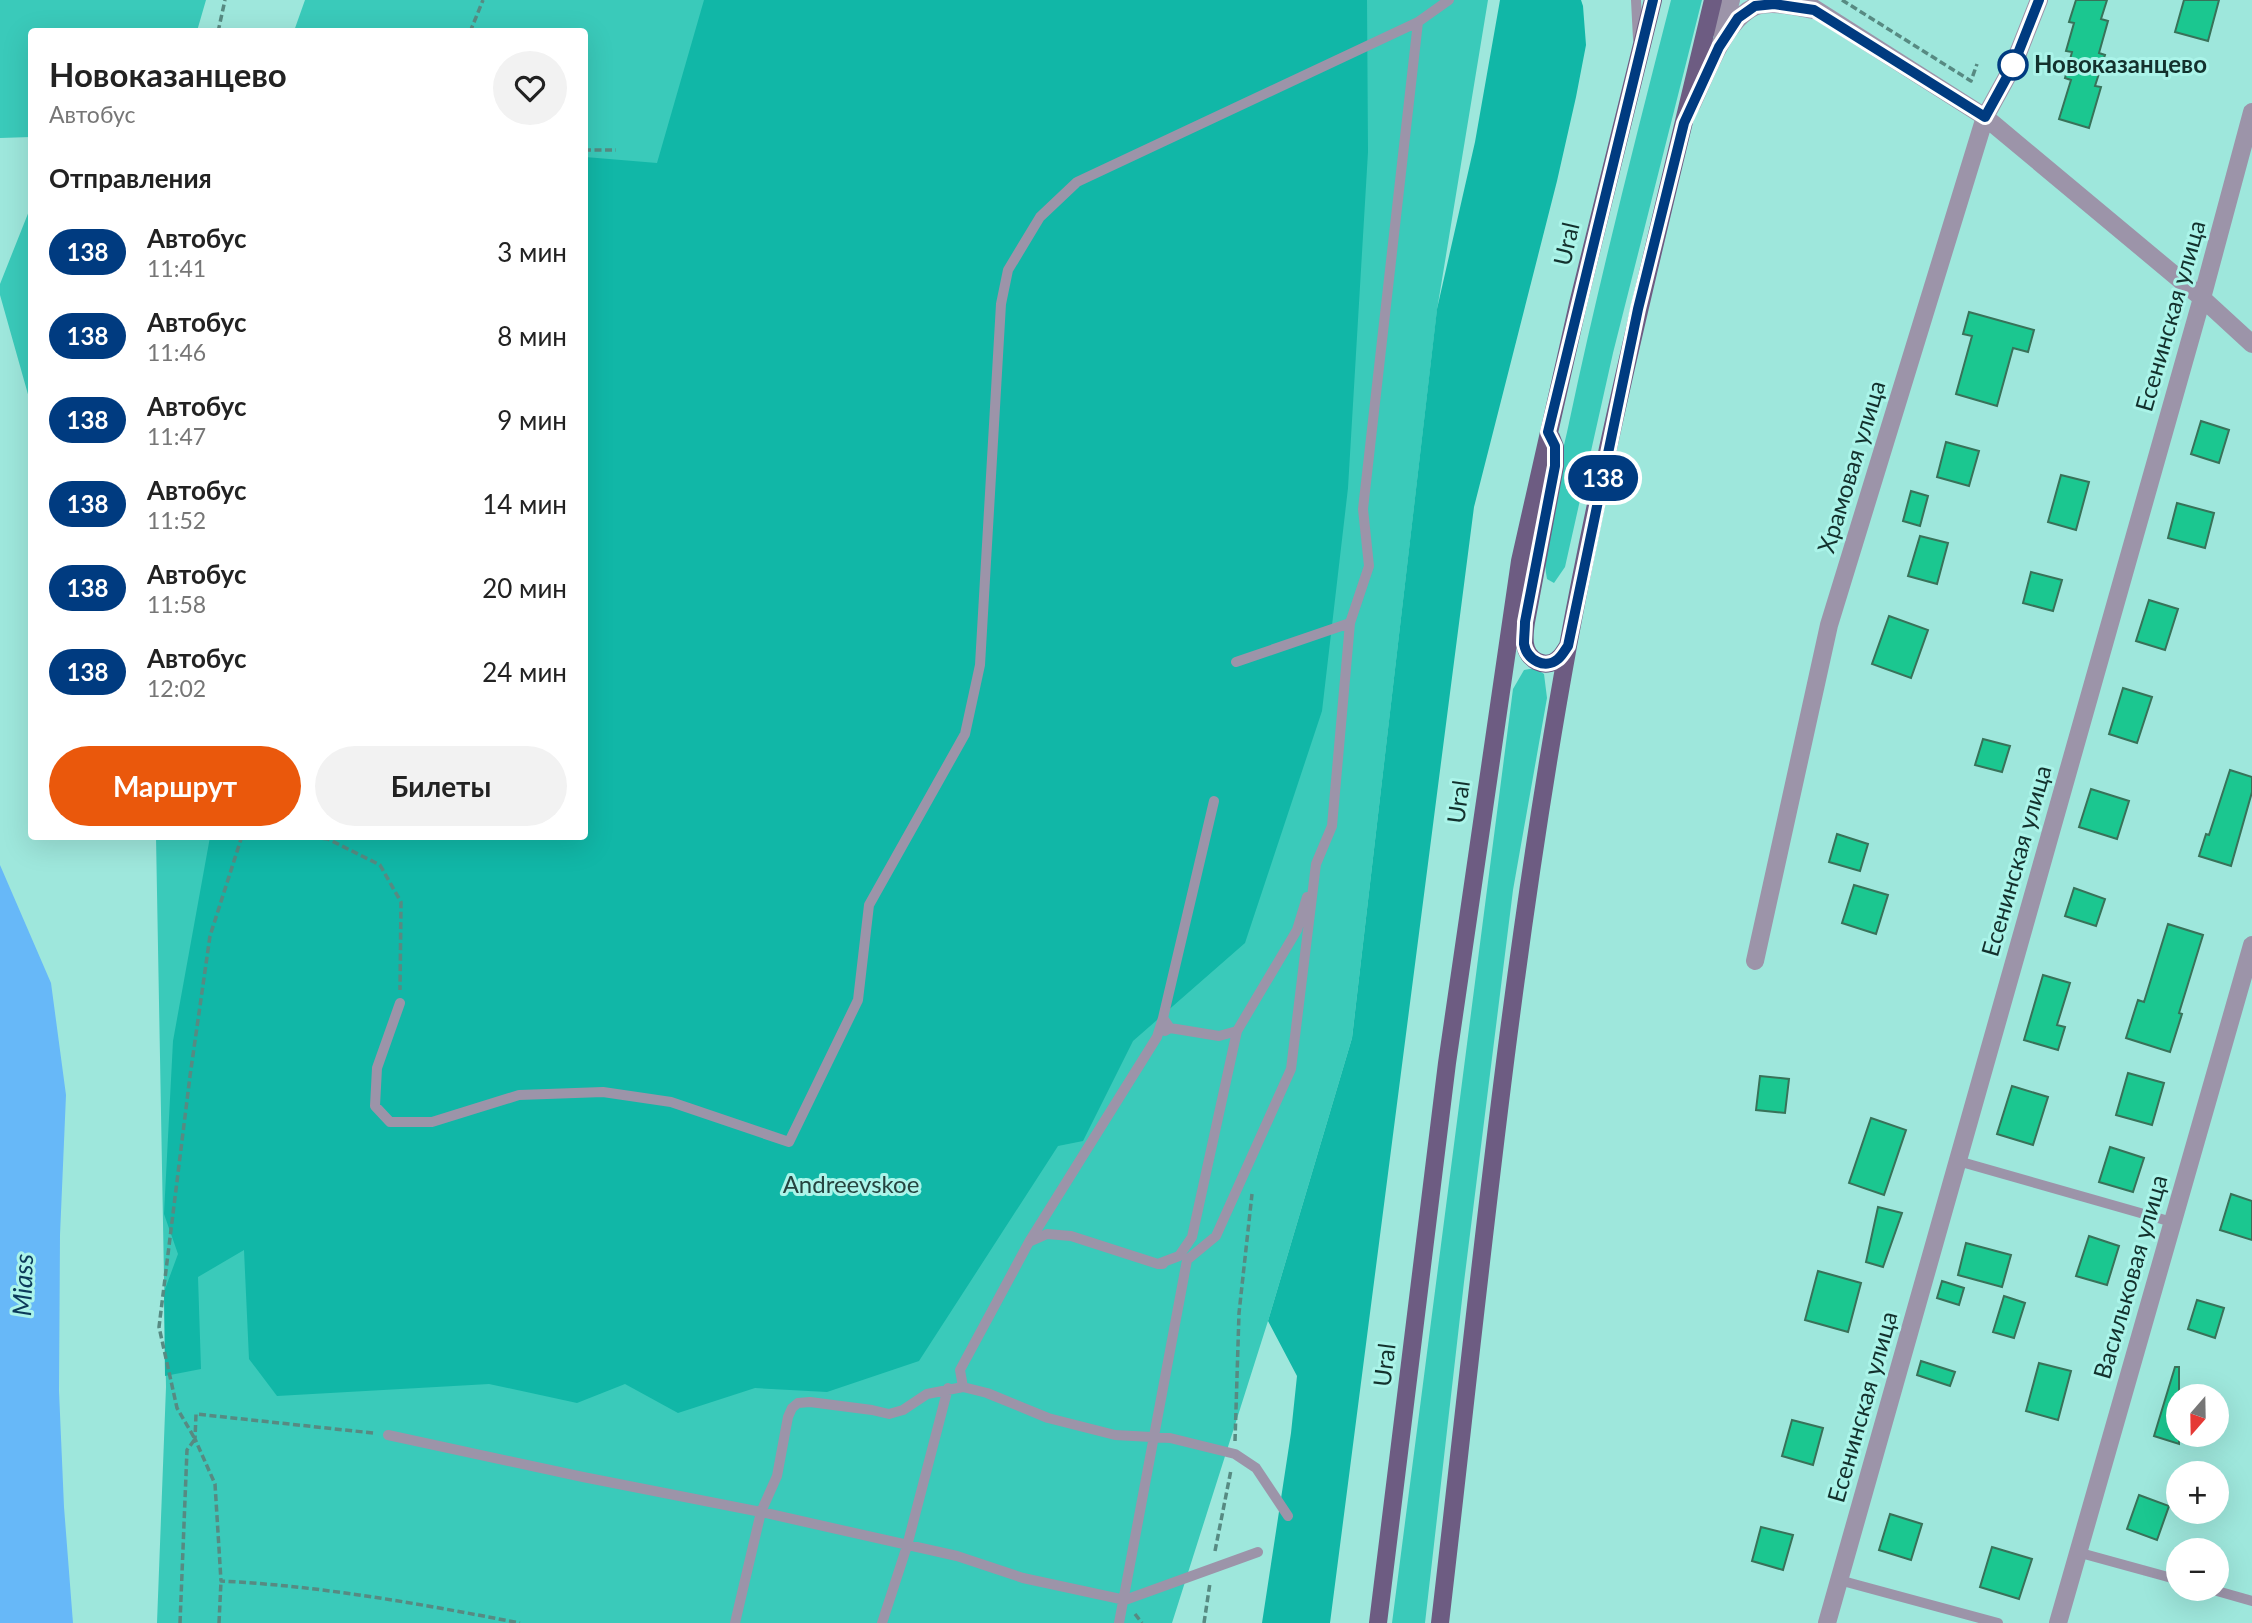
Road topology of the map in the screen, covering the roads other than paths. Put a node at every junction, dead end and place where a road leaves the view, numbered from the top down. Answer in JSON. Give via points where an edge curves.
{"nodes":[{"id":1,"x":1449,"y":0,"type":"edge"},
{"id":2,"x":1636,"y":0,"type":"edge"},
{"id":3,"x":1653,"y":0,"type":"edge"},
{"id":4,"x":1713,"y":0,"type":"edge"},
{"id":5,"x":1731,"y":0,"type":"edge"},
{"id":6,"x":2039,"y":0,"type":"edge"},
{"id":7,"x":1807,"y":5,"type":"edge"},
{"id":8,"x":1418,"y":22,"type":"junction"},
{"id":9,"x":1719,"y":47,"type":"junction"},
{"id":10,"x":1638,"y":52,"type":"junction"},
{"id":11,"x":2252,"y":113,"type":"edge"},
{"id":12,"x":1985,"y":117,"type":"junction"},
{"id":13,"x":1684,"y":123,"type":"junction"},
{"id":14,"x":2202,"y":298,"type":"junction"},
{"id":15,"x":2252,"y":344,"type":"edge"},
{"id":16,"x":1548,"y":432,"type":"junction"},
{"id":17,"x":1350,"y":623,"type":"junction"},
{"id":18,"x":1568,"y":646,"type":"junction"},
{"id":19,"x":1236,"y":662,"type":"dead end"},
{"id":20,"x":1214,"y":801,"type":"dead end"},
{"id":21,"x":1316,"y":864,"type":"junction"},
{"id":22,"x":2252,"y":945,"type":"edge"},
{"id":23,"x":1755,"y":961,"type":"dead end"},
{"id":24,"x":400,"y":1003,"type":"road end"},
{"id":25,"x":1167,"y":1023,"type":"junction"},
{"id":26,"x":1237,"y":1031,"type":"junction"},
{"id":27,"x":1958,"y":1161,"type":"junction"},
{"id":28,"x":2172,"y":1222,"type":"junction"},
{"id":29,"x":1029,"y":1242,"type":"junction"},
{"id":30,"x":1187,"y":1260,"type":"junction"},
{"id":31,"x":1158,"y":1264,"type":"junction"},
{"id":32,"x":962,"y":1387,"type":"junction"},
{"id":33,"x":948,"y":1388,"type":"junction"},
{"id":34,"x":388,"y":1435,"type":"road end"},
{"id":35,"x":1154,"y":1437,"type":"junction"},
{"id":36,"x":761,"y":1512,"type":"junction"},
{"id":37,"x":1287,"y":1516,"type":"dead end"},
{"id":38,"x":907,"y":1546,"type":"junction"},
{"id":39,"x":1258,"y":1552,"type":"dead end"},
{"id":40,"x":2077,"y":1552,"type":"junction"},
{"id":41,"x":2166,"y":1576,"type":"edge"},
{"id":42,"x":1839,"y":1580,"type":"junction"},
{"id":43,"x":2229,"y":1594,"type":"edge"},
{"id":44,"x":1125,"y":1601,"type":"junction"},
{"id":45,"x":2252,"y":1601,"type":"edge"},
{"id":46,"x":735,"y":1623,"type":"edge"},
{"id":47,"x":882,"y":1623,"type":"edge"},
{"id":48,"x":1119,"y":1623,"type":"edge"},
{"id":49,"x":1378,"y":1623,"type":"edge"},
{"id":50,"x":1440,"y":1623,"type":"edge"},
{"id":51,"x":1827,"y":1623,"type":"edge"},
{"id":52,"x":1998,"y":1623,"type":"edge"},
{"id":53,"x":2058,"y":1623,"type":"edge"}],
"edges":[{"from":1,"to":8,"type":"lane"},
{"from":2,"to":10,"type":"lane"},
{"from":3,"to":10,"type":"main road","name":"Ural"},
{"from":4,"to":13,"type":"main road"},
{"from":5,"to":9,"type":"street"},
{"from":6,"to":12,"type":"street","name":"Храмовая улица","via":[[2013,66]]},
{"from":7,"to":9,"type":"street","via":[[1755,6],[1738,18]]},
{"from":7,"to":12,"type":"street"},
{"from":8,"to":17,"type":"lane","via":[[1363,509],[1369,566]]},
{"from":8,"to":24,"type":"lane","via":[[1077,182],[1040,217],[1008,270],[1001,304],[980,665],[965,734],[869,905],[858,1000],[789,1142],[671,1102],[603,1092],[519,1095],[432,1122],[390,1122],[375,1106],[377,1068]]},
{"from":9,"to":13,"type":"street"},
{"from":10,"to":16,"type":"main road","name":"Ural"},
{"from":11,"to":14,"type":"street","name":"Есенинская улица"},
{"from":12,"to":14,"type":"street"},
{"from":12,"to":23,"type":"street","name":"Храмовая улица","via":[[1829,625]]},
{"from":13,"to":18,"type":"main road","via":[[1638,309]]},
{"from":14,"to":15,"type":"street"},
{"from":14,"to":27,"type":"street","name":"Есенинская улица"},
{"from":16,"to":18,"type":"main road","via":[[1555,446],[1555,466],[1524,646],[1530,657],[1549,664]]},
{"from":16,"to":49,"type":"main road","name":"Ural","via":[[1516,587],[1448,1049]]},
{"from":17,"to":19,"type":"lane"},
{"from":17,"to":21,"type":"lane","via":[[1332,826]]},
{"from":18,"to":50,"type":"main road","via":[[1500,1101]]},
{"from":20,"to":25,"type":"lane"},
{"from":21,"to":26,"type":"lane","via":[[1297,930]]},
{"from":21,"to":30,"type":"lane","via":[[1291,1069],[1216,1236]]},
{"from":22,"to":28,"type":"street","name":"Васильковая улица"},
{"from":25,"to":26,"type":"lane","via":[[1219,1036]]},
{"from":25,"to":29,"type":"lane"},
{"from":26,"to":31,"type":"lane","via":[[1192,1237],[1178,1256]]},
{"from":27,"to":28,"type":"lane"},
{"from":27,"to":42,"type":"street","name":"Есенинская улица"},
{"from":28,"to":40,"type":"street","name":"Васильковая улица"},
{"from":29,"to":31,"type":"lane","via":[[1047,1234],[1071,1236]]},
{"from":29,"to":32,"type":"lane","via":[[960,1370]]},
{"from":30,"to":31,"type":"lane"},
{"from":30,"to":35,"type":"lane"},
{"from":32,"to":33,"type":"lane"},
{"from":32,"to":35,"type":"lane","via":[[1048,1418],[1115,1435]]},
{"from":33,"to":36,"type":"lane","via":[[889,1414],[798,1403],[788,1417],[777,1476]]},
{"from":33,"to":38,"type":"lane"},
{"from":34,"to":36,"type":"lane"},
{"from":35,"to":37,"type":"lane","via":[[1235,1454],[1256,1468]]},
{"from":35,"to":44,"type":"lane"},
{"from":36,"to":38,"type":"lane"},
{"from":36,"to":46,"type":"lane"},
{"from":38,"to":44,"type":"lane"},
{"from":38,"to":47,"type":"lane"},
{"from":39,"to":44,"type":"lane"},
{"from":40,"to":41,"type":"lane"},
{"from":40,"to":53,"type":"street","name":"Васильковая улица"},
{"from":42,"to":51,"type":"street","name":"Есенинская улица"},
{"from":42,"to":52,"type":"lane"},
{"from":43,"to":45,"type":"lane"},
{"from":44,"to":48,"type":"lane"}]}
